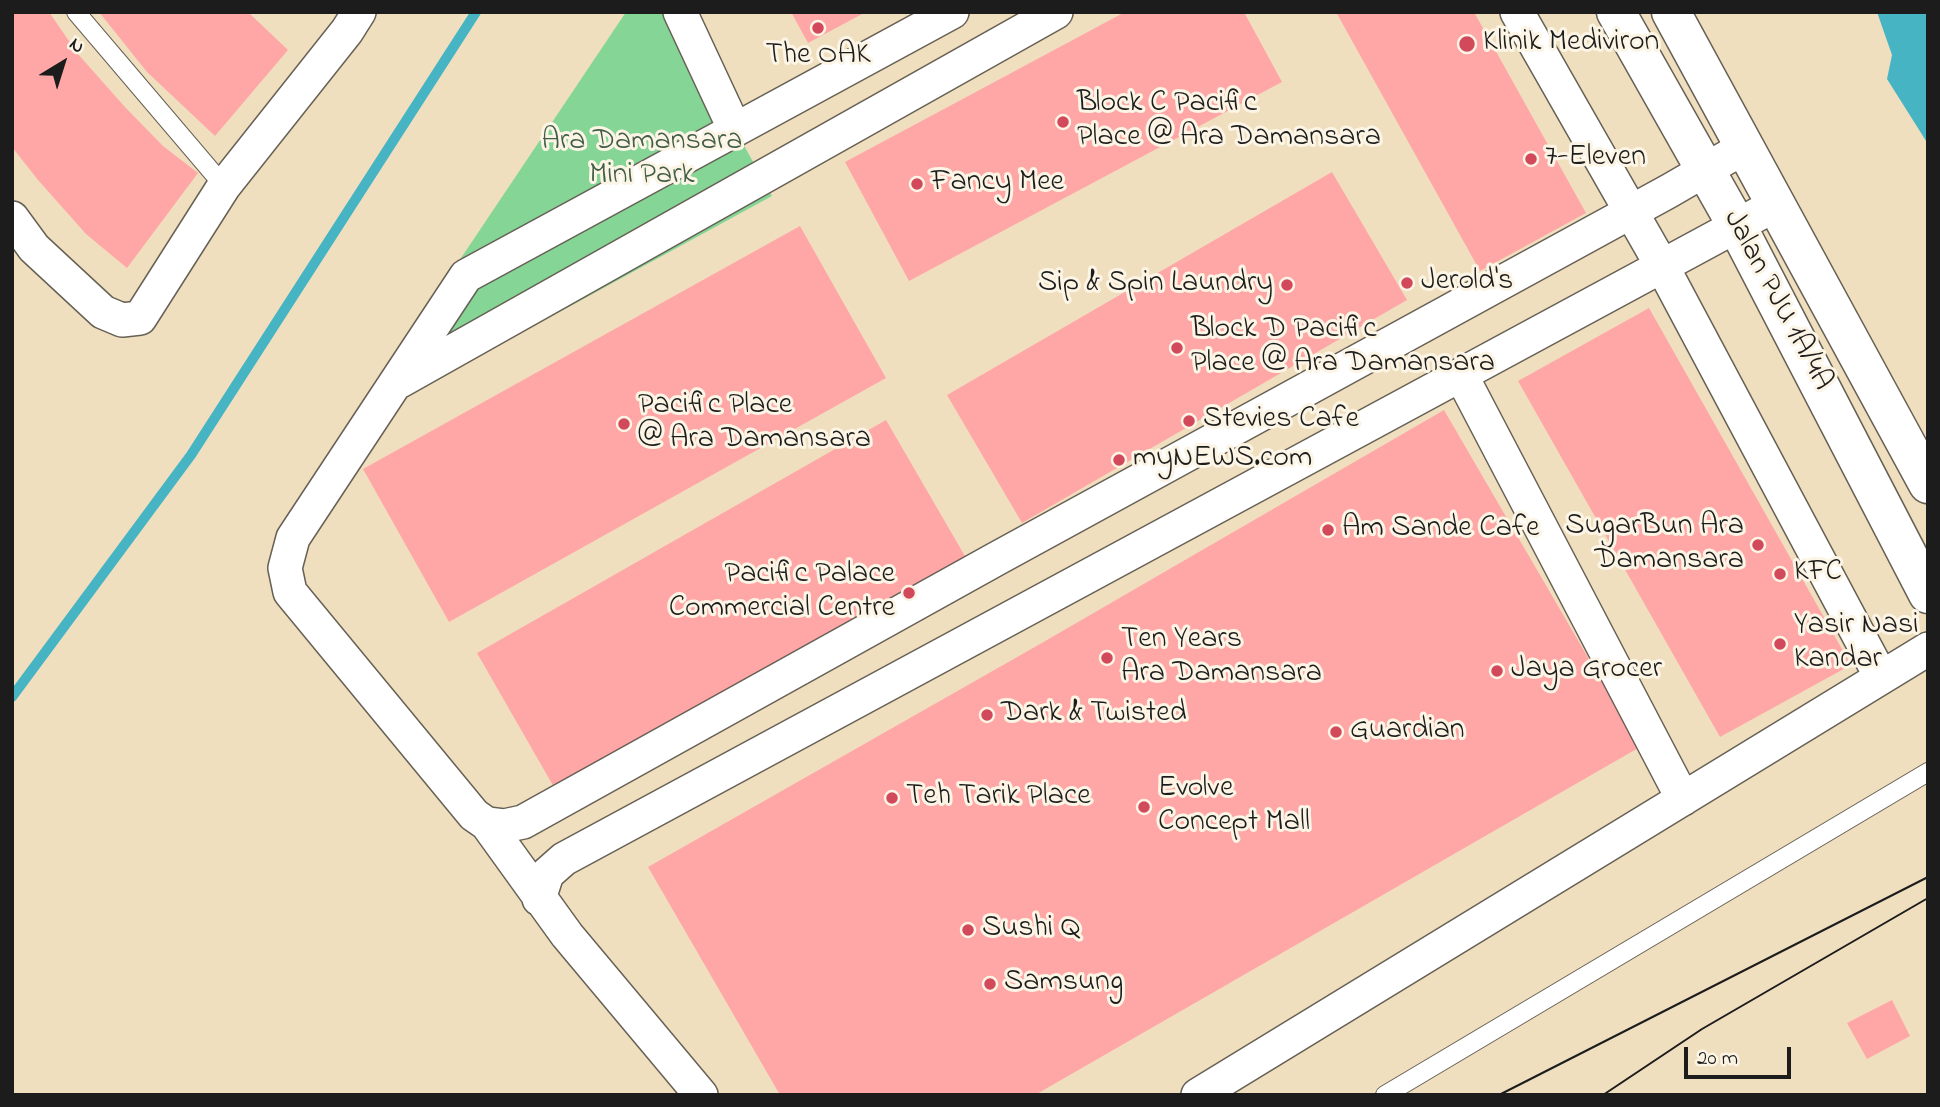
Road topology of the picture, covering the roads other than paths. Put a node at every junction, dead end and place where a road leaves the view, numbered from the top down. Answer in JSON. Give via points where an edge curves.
{"nodes":[{"id":1,"x":76,"y":12,"type":"edge"},
{"id":2,"x":680,"y":12,"type":"edge"},
{"id":3,"x":952,"y":12,"type":"edge"},
{"id":4,"x":1056,"y":12,"type":"edge"},
{"id":5,"x":1517,"y":12,"type":"edge"},
{"id":6,"x":1616,"y":12,"type":"edge"},
{"id":7,"x":1671,"y":12,"type":"edge"},
{"id":8,"x":344,"y":18,"type":"edge"},
{"id":9,"x":735,"y":130,"type":"junction"},
{"id":10,"x":1745,"y":147,"type":"junction"},
{"id":11,"x":1706,"y":170,"type":"junction"},
{"id":12,"x":224,"y":186,"type":"junction"},
{"id":13,"x":1777,"y":204,"type":"junction"},
{"id":14,"x":1630,"y":212,"type":"junction"},
{"id":15,"x":12,"y":218,"type":"edge"},
{"id":16,"x":1737,"y":226,"type":"junction"},
{"id":17,"x":1662,"y":266,"type":"junction"},
{"id":18,"x":1461,"y":375,"type":"junction"},
{"id":19,"x":395,"y":384,"type":"junction"},
{"id":20,"x":1928,"y":484,"type":"edge"},
{"id":21,"x":1928,"y":594,"type":"edge"},
{"id":22,"x":1928,"y":649,"type":"edge"},
{"id":23,"x":1881,"y":677,"type":"junction"},
{"id":24,"x":1928,"y":772,"type":"edge"},
{"id":25,"x":1683,"y":799,"type":"junction"},
{"id":26,"x":487,"y":824,"type":"junction"},
{"id":27,"x":540,"y":899,"type":"junction"},
{"id":28,"x":701,"y":1095,"type":"edge"},
{"id":29,"x":1198,"y":1095,"type":"edge"},
{"id":30,"x":1385,"y":1095,"type":"edge"}],
"edges":[{"from":1,"to":12,"type":"lane"},
{"from":2,"to":9,"type":"street"},
{"from":3,"to":9,"type":"street"},
{"from":4,"to":19,"type":"street"},
{"from":5,"to":14,"type":"street"},
{"from":6,"to":11,"type":"street","name":"Jalan PJU 1A/4A"},
{"from":7,"to":10,"type":"street","name":"Jalan PJU 1A/4A"},
{"from":8,"to":12,"type":"street"},
{"from":9,"to":19,"type":"street","via":[[466,276]]},
{"from":10,"to":11,"type":"street"},
{"from":10,"to":13,"type":"street","name":"Jalan PJU 1A/4A"},
{"from":11,"to":14,"type":"street"},
{"from":11,"to":16,"type":"street","name":"Jalan PJU 1A/4A"},
{"from":12,"to":15,"type":"street","via":[[140,318],[122,320],[103,312],[34,248]]},
{"from":13,"to":16,"type":"street"},
{"from":13,"to":20,"type":"street","name":"Jalan PJU 1A/4A"},
{"from":14,"to":17,"type":"street"},
{"from":14,"to":26,"type":"street","via":[[523,822]]},
{"from":16,"to":17,"type":"street"},
{"from":16,"to":21,"type":"street","name":"Jalan PJU 1A/4A"},
{"from":17,"to":18,"type":"street"},
{"from":17,"to":23,"type":"street"},
{"from":18,"to":25,"type":"street"},
{"from":18,"to":27,"type":"street","via":[[564,859],[547,874]]},
{"from":19,"to":26,"type":"street","via":[[293,538],[285,568],[287,580],[290,592],[474,815]]},
{"from":22,"to":23,"type":"street"},
{"from":23,"to":25,"type":"street"},
{"from":24,"to":30,"type":"lane"},
{"from":25,"to":29,"type":"street"},
{"from":26,"to":27,"type":"street"},
{"from":27,"to":28,"type":"street"}]}
